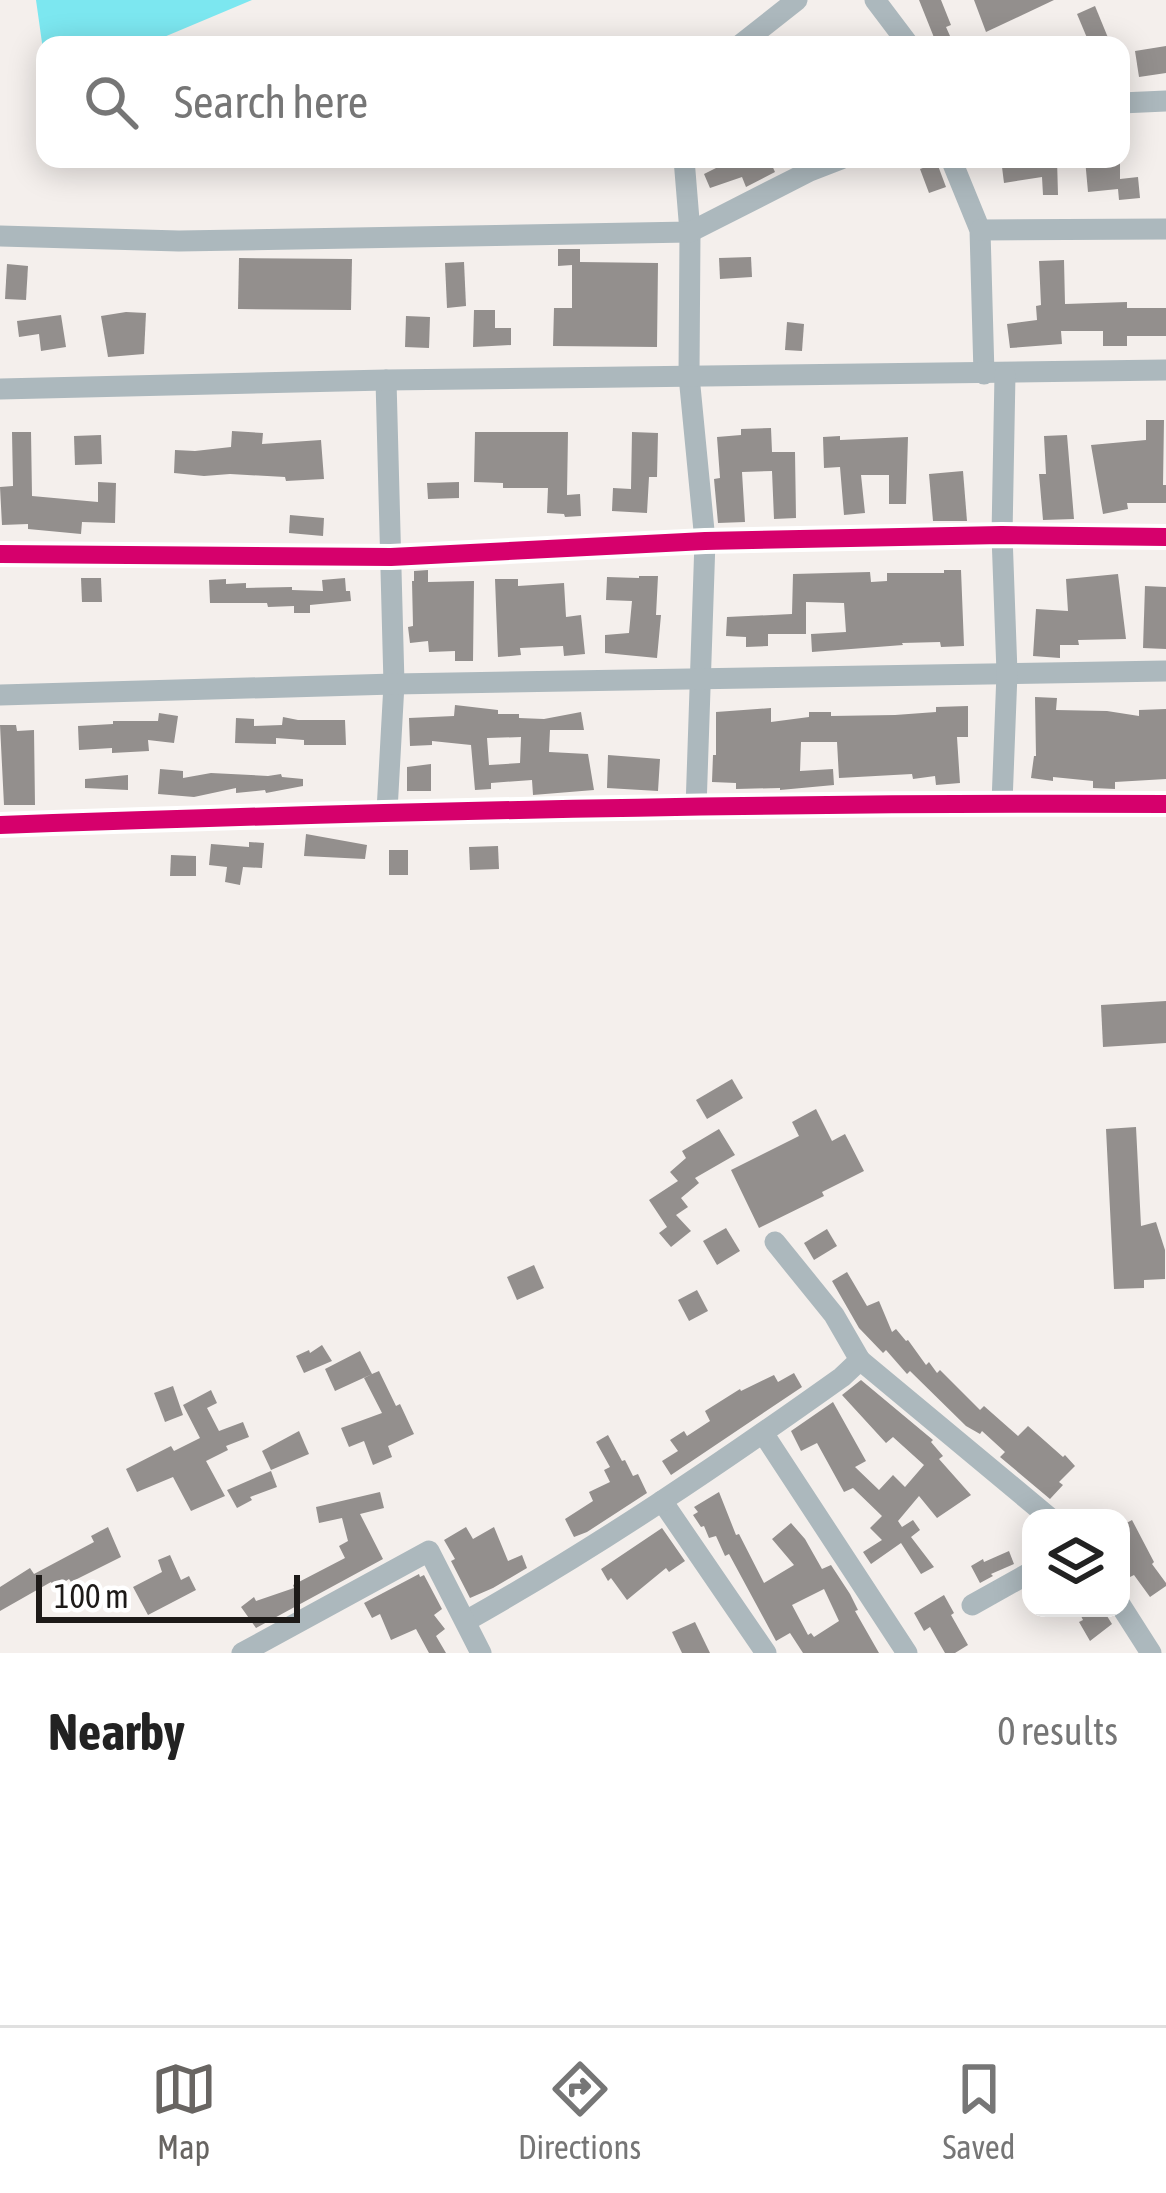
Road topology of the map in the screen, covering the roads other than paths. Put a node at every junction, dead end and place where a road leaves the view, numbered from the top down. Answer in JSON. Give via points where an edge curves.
{"nodes":[{"id":1,"x":797,"y":0,"type":"edge"},
{"id":2,"x":875,"y":0,"type":"edge"},
{"id":3,"x":751,"y":36,"type":"edge"},
{"id":4,"x":902,"y":36,"type":"edge"},
{"id":5,"x":1166,"y":101,"type":"edge"},
{"id":6,"x":1130,"y":103,"type":"edge"},
{"id":7,"x":685,"y":168,"type":"edge"},
{"id":8,"x":818,"y":168,"type":"edge"},
{"id":9,"x":955,"y":168,"type":"edge"},
{"id":10,"x":980,"y":230,"type":"junction"},
{"id":11,"x":1166,"y":230,"type":"edge"},
{"id":12,"x":691,"y":232,"type":"junction"},
{"id":13,"x":0,"y":236,"type":"edge"},
{"id":14,"x":1166,"y":370,"type":"edge"},
{"id":15,"x":994,"y":374,"type":"junction"},
{"id":16,"x":689,"y":376,"type":"junction"},
{"id":17,"x":386,"y":380,"type":"junction"},
{"id":18,"x":0,"y":389,"type":"edge"},
{"id":19,"x":1002,"y":536,"type":"junction"},
{"id":20,"x":1166,"y":537,"type":"edge"},
{"id":21,"x":705,"y":541,"type":"junction"},
{"id":22,"x":0,"y":554,"type":"edge"},
{"id":23,"x":391,"y":557,"type":"junction"},
{"id":24,"x":1166,"y":670,"type":"edge"},
{"id":25,"x":1007,"y":673,"type":"junction"},
{"id":26,"x":701,"y":679,"type":"junction"},
{"id":27,"x":394,"y":684,"type":"junction"},
{"id":28,"x":0,"y":694,"type":"edge"},
{"id":29,"x":1002,"y":803,"type":"junction"},
{"id":30,"x":1166,"y":804,"type":"edge"},
{"id":31,"x":696,"y":808,"type":"junction"},
{"id":32,"x":387,"y":811,"type":"junction"},
{"id":33,"x":0,"y":824,"type":"edge"},
{"id":34,"x":775,"y":1242,"type":"dead end"},
{"id":35,"x":860,"y":1360,"type":"junction"},
{"id":36,"x":763,"y":1433,"type":"junction"},
{"id":37,"x":662,"y":1501,"type":"junction"},
{"id":38,"x":1039,"y":1509,"type":"edge"},
{"id":39,"x":1022,"y":1577,"type":"edge"},
{"id":40,"x":973,"y":1605,"type":"dead end"},
{"id":41,"x":1128,"y":1617,"type":"edge"},
{"id":42,"x":466,"y":1621,"type":"junction"},
{"id":43,"x":242,"y":1653,"type":"edge"},
{"id":44,"x":481,"y":1653,"type":"edge"},
{"id":45,"x":766,"y":1653,"type":"edge"},
{"id":46,"x":907,"y":1653,"type":"edge"},
{"id":47,"x":1151,"y":1653,"type":"edge"}],
"edges":[{"from":1,"to":3,"type":"street"},
{"from":2,"to":4,"type":"street"},
{"from":5,"to":6,"type":"street"},
{"from":7,"to":12,"type":"street"},
{"from":8,"to":12,"type":"street"},
{"from":9,"to":10,"type":"street"},
{"from":10,"to":11,"type":"street"},
{"from":10,"to":15,"type":"street"},
{"from":12,"to":13,"type":"street","via":[[179,241]]},
{"from":12,"to":16,"type":"street"},
{"from":14,"to":15,"type":"street"},
{"from":15,"to":16,"type":"street"},
{"from":15,"to":19,"type":"street"},
{"from":16,"to":17,"type":"street"},
{"from":16,"to":21,"type":"street"},
{"from":17,"to":18,"type":"street"},
{"from":17,"to":23,"type":"street"},
{"from":19,"to":20,"type":"street"},
{"from":19,"to":21,"type":"street"},
{"from":19,"to":25,"type":"street"},
{"from":21,"to":23,"type":"street"},
{"from":21,"to":26,"type":"street"},
{"from":22,"to":23,"type":"street"},
{"from":23,"to":27,"type":"street"},
{"from":24,"to":25,"type":"street"},
{"from":25,"to":26,"type":"street"},
{"from":25,"to":29,"type":"street"},
{"from":26,"to":27,"type":"street"},
{"from":26,"to":31,"type":"street"},
{"from":27,"to":28,"type":"street"},
{"from":27,"to":32,"type":"street"},
{"from":29,"to":30,"type":"street"},
{"from":29,"to":31,"type":"street"},
{"from":31,"to":32,"type":"street"},
{"from":32,"to":33,"type":"street"},
{"from":34,"to":35,"type":"street"},
{"from":35,"to":36,"type":"street"},
{"from":35,"to":38,"type":"street"},
{"from":36,"to":37,"type":"street"},
{"from":36,"to":46,"type":"street"},
{"from":37,"to":42,"type":"street"},
{"from":37,"to":45,"type":"street"},
{"from":39,"to":40,"type":"street"},
{"from":41,"to":47,"type":"street"},
{"from":42,"to":43,"type":"street","via":[[429,1551]]},
{"from":42,"to":44,"type":"street"}]}
